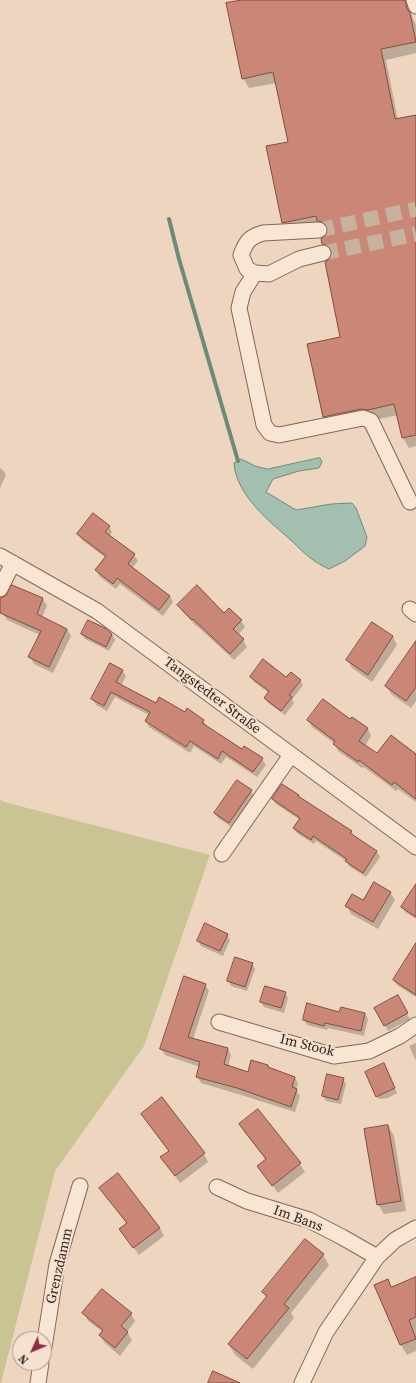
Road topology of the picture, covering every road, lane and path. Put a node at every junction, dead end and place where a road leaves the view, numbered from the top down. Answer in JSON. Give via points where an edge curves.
{"nodes":[{"id":1,"x":414,"y":0,"type":"edge"},
{"id":2,"x":416,"y":6,"type":"edge"},
{"id":3,"x":319,"y":230,"type":"tunnel mouth"},
{"id":4,"x":323,"y":253,"type":"tunnel mouth"},
{"id":5,"x":255,"y":273,"type":"junction"},
{"id":6,"x":410,"y":502,"type":"dead end"},
{"id":7,"x":0,"y":556,"type":"edge"},
{"id":8,"x":13,"y":563,"type":"junction"},
{"id":9,"x":0,"y":589,"type":"edge"},
{"id":10,"x":291,"y":755,"type":"junction"},
{"id":11,"x":416,"y":847,"type":"edge"},
{"id":12,"x":222,"y":854,"type":"dead end"},
{"id":13,"x":219,"y":1022,"type":"dead end"},
{"id":14,"x":416,"y":1026,"type":"edge"},
{"id":15,"x":80,"y":1186,"type":"dead end"},
{"id":16,"x":217,"y":1186,"type":"dead end"},
{"id":17,"x":416,"y":1228,"type":"edge"},
{"id":18,"x":377,"y":1257,"type":"junction"},
{"id":19,"x":47,"y":1331,"type":"edge"},
{"id":20,"x":40,"y":1371,"type":"edge"},
{"id":21,"x":38,"y":1383,"type":"edge"},
{"id":22,"x":302,"y":1383,"type":"edge"}],
"edges":[{"from":1,"to":2,"type":"street"},
{"from":3,"to":5,"type":"street","via":[[263,233],[246,242],[241,255],[247,269]]},
{"from":4,"to":5,"type":"street","via":[[299,259],[269,274]]},
{"from":5,"to":6,"type":"street","via":[[243,292],[239,308],[264,425],[270,433],[279,435],[362,418],[371,421]]},
{"from":7,"to":8,"type":"street","name":"Tangstedter Straße"},
{"from":8,"to":9,"type":"street"},
{"from":8,"to":10,"type":"street","name":"Tangstedter Straße","via":[[97,611]]},
{"from":10,"to":11,"type":"street","name":"Tangstedter Straße"},
{"from":10,"to":12,"type":"street"},
{"from":13,"to":14,"type":"street","name":"Im Stook","via":[[334,1056],[369,1050]]},
{"from":15,"to":19,"type":"street","name":"Grenzdamm","via":[[57,1264]]},
{"from":16,"to":18,"type":"street","name":"Im Bans","via":[[247,1201],[309,1220]]},
{"from":17,"to":18,"type":"street","via":[[395,1240]]},
{"from":18,"to":22,"type":"street","via":[[326,1332]]},
{"from":20,"to":21,"type":"street"}]}
